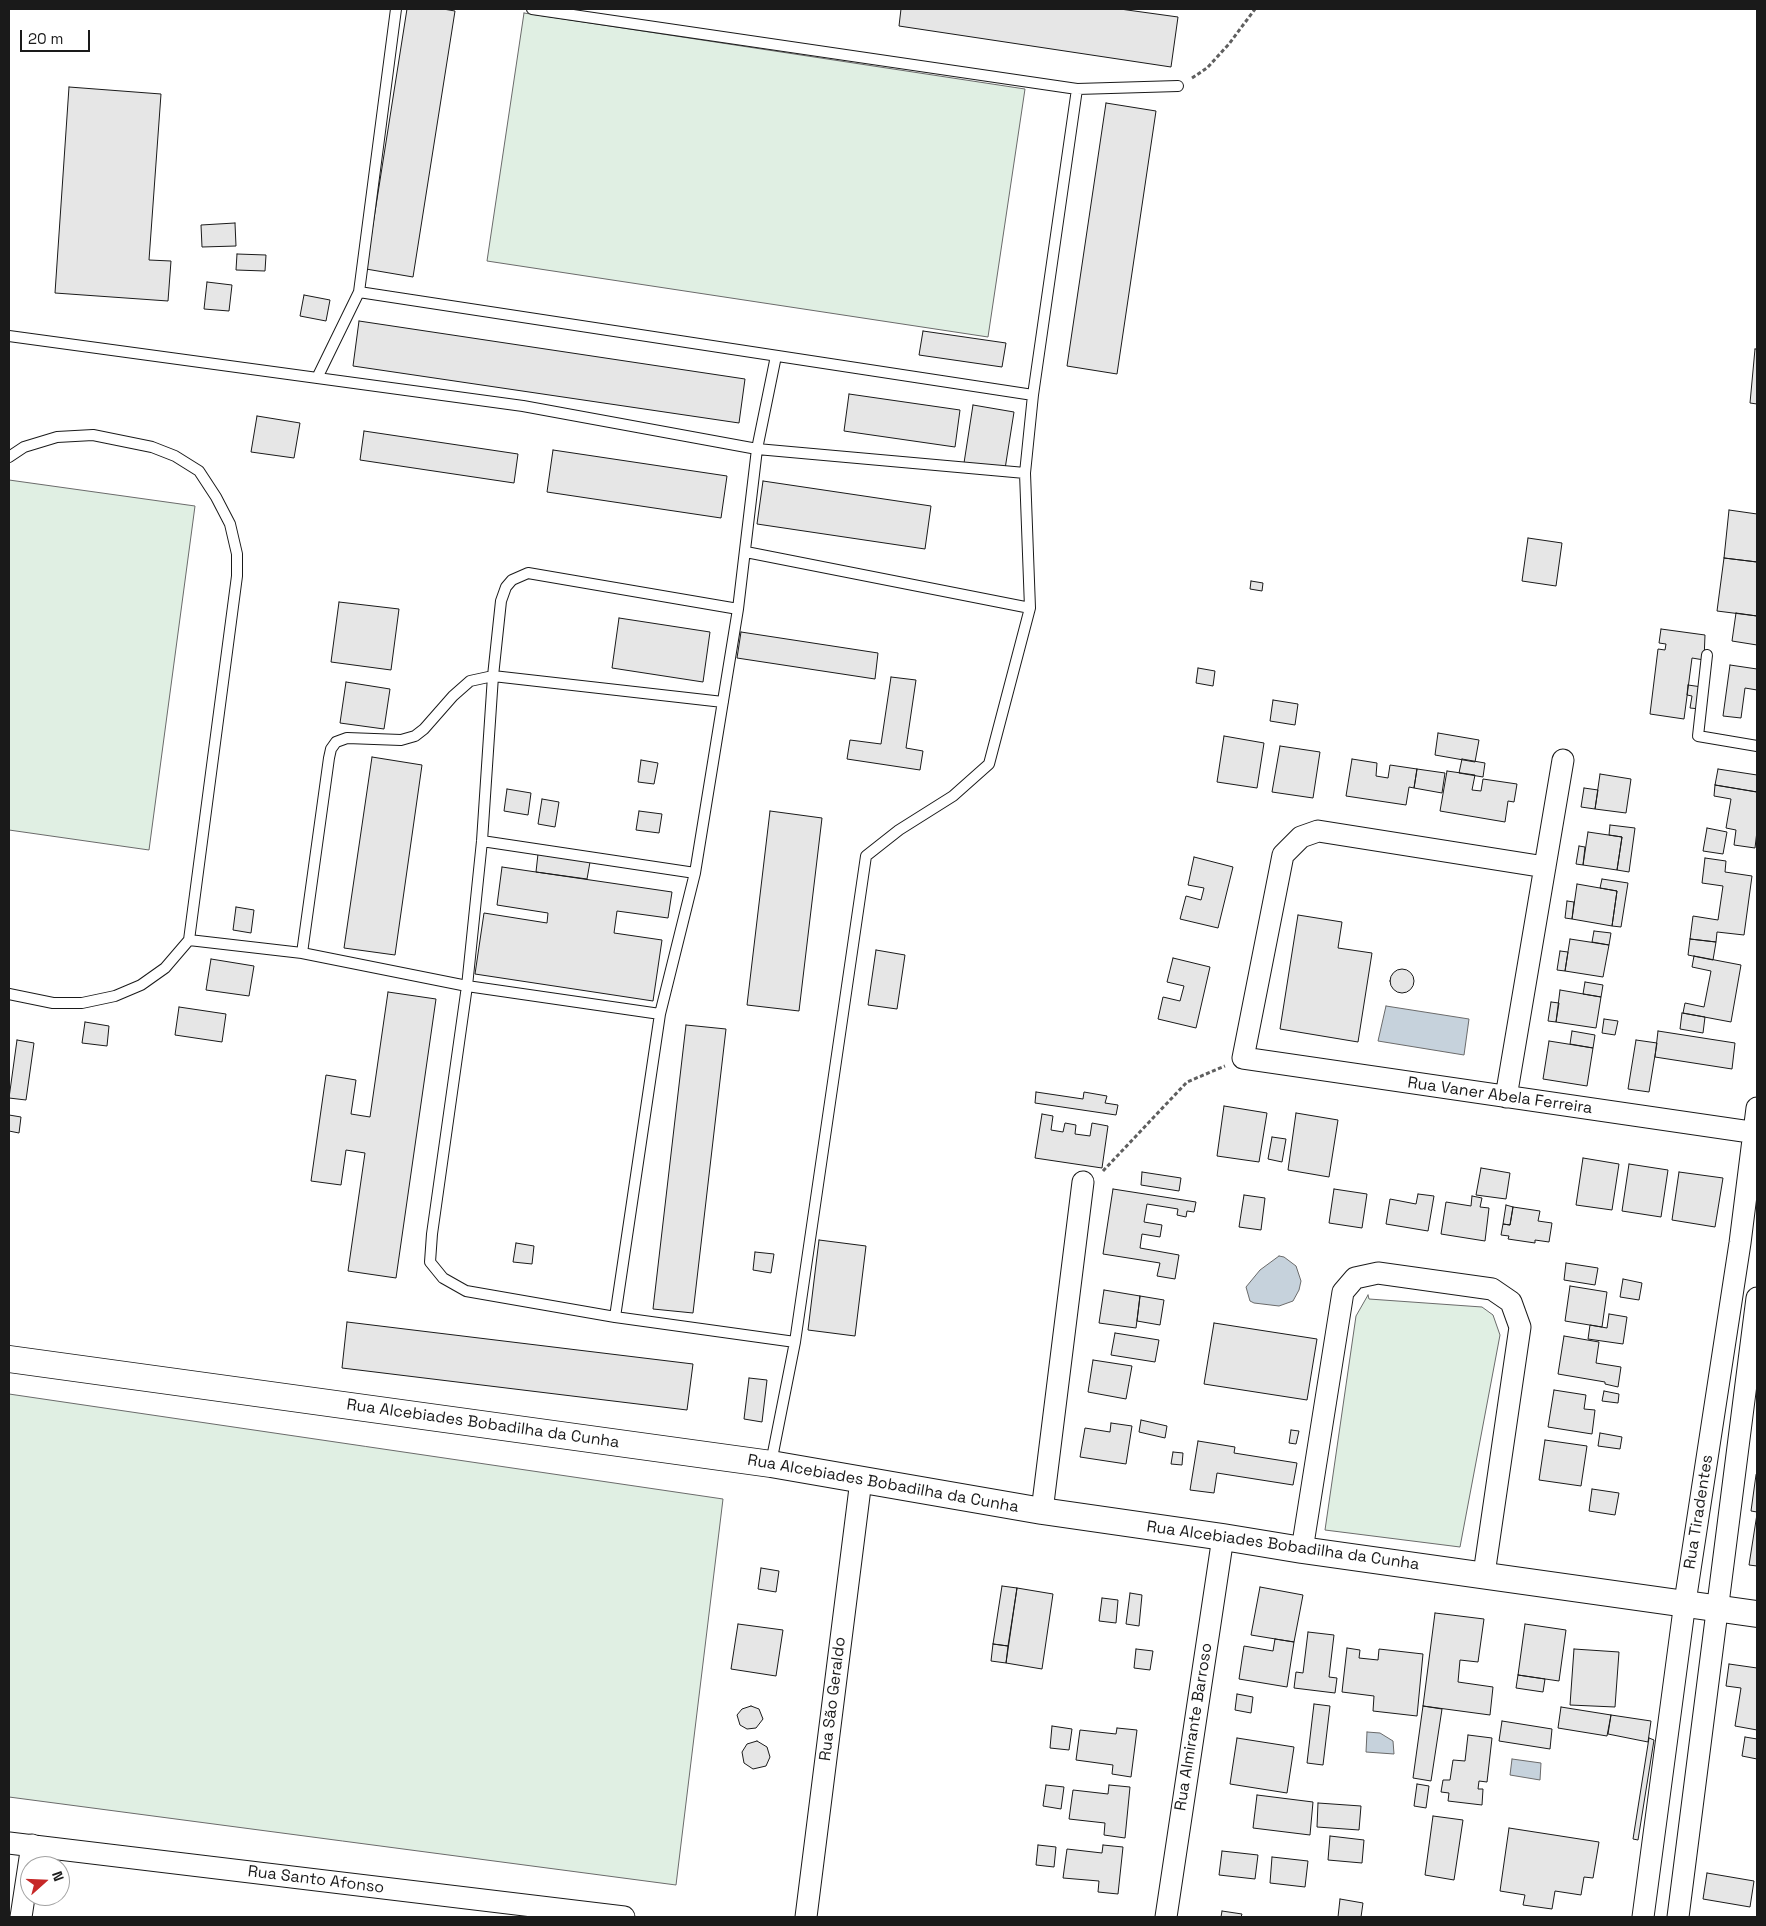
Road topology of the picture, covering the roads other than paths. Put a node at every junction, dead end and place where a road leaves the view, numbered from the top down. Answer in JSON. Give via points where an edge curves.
{"nodes":[{"id":1,"x":396,"y":9,"type":"edge"},
{"id":2,"x":532,"y":9,"type":"edge"},
{"id":3,"x":1178,"y":86,"type":"road end"},
{"id":4,"x":1078,"y":89,"type":"junction"},
{"id":5,"x":359,"y":292,"type":"junction"},
{"id":6,"x":9,"y":336,"type":"edge"},
{"id":7,"x":776,"y":356,"type":"junction"},
{"id":8,"x":317,"y":378,"type":"junction"},
{"id":9,"x":1033,"y":395,"type":"junction"},
{"id":10,"x":757,"y":449,"type":"junction"},
{"id":11,"x":9,"y":457,"type":"edge"},
{"id":12,"x":1024,"y":473,"type":"junction"},
{"id":13,"x":746,"y":552,"type":"junction"},
{"id":14,"x":1030,"y":608,"type":"junction"},
{"id":15,"x":738,"y":609,"type":"junction"},
{"id":16,"x":1707,"y":655,"type":"dead end"},
{"id":17,"x":492,"y":676,"type":"junction"},
{"id":18,"x":723,"y":702,"type":"junction"},
{"id":19,"x":1757,"y":746,"type":"edge"},
{"id":20,"x":1563,"y":760,"type":"dead end"},
{"id":21,"x":482,"y":841,"type":"junction"},
{"id":22,"x":1545,"y":868,"type":"junction"},
{"id":23,"x":694,"y":873,"type":"junction"},
{"id":24,"x":189,"y":940,"type":"junction"},
{"id":25,"x":302,"y":953,"type":"junction"},
{"id":26,"x":467,"y":986,"type":"junction"},
{"id":27,"x":9,"y":994,"type":"edge"},
{"id":28,"x":660,"y":1014,"type":"junction"},
{"id":29,"x":1506,"y":1097,"type":"junction"},
{"id":30,"x":1757,"y":1108,"type":"edge"},
{"id":31,"x":1755,"y":1133,"type":"edge"},
{"id":32,"x":1083,"y":1182,"type":"road end"},
{"id":33,"x":1751,"y":1203,"type":"edge"},
{"id":34,"x":1749,"y":1245,"type":"edge"},
{"id":35,"x":1757,"y":1298,"type":"edge"},
{"id":36,"x":615,"y":1317,"type":"junction"},
{"id":37,"x":794,"y":1342,"type":"junction"},
{"id":38,"x":9,"y":1359,"type":"edge"},
{"id":39,"x":771,"y":1464,"type":"junction"},
{"id":40,"x":861,"y":1480,"type":"junction"},
{"id":41,"x":1042,"y":1511,"type":"junction"},
{"id":42,"x":1223,"y":1537,"type":"junction"},
{"id":43,"x":1302,"y":1550,"type":"junction"},
{"id":44,"x":1484,"y":1574,"type":"junction"},
{"id":45,"x":1685,"y":1602,"type":"junction"},
{"id":46,"x":1717,"y":1608,"type":"junction"},
{"id":47,"x":1757,"y":1614,"type":"edge"},
{"id":48,"x":9,"y":1843,"type":"edge"},
{"id":49,"x":32,"y":1845,"type":"junction"},
{"id":50,"x":21,"y":1917,"type":"edge"},
{"id":51,"x":624,"y":1917,"type":"edge"},
{"id":52,"x":806,"y":1917,"type":"edge"},
{"id":53,"x":1166,"y":1917,"type":"edge"},
{"id":54,"x":1643,"y":1917,"type":"edge"},
{"id":55,"x":1678,"y":1917,"type":"edge"}],
"edges":[{"from":1,"to":5,"type":"lane"},
{"from":2,"to":4,"type":"lane"},
{"from":3,"to":4,"type":"lane"},
{"from":4,"to":9,"type":"lane"},
{"from":5,"to":7,"type":"lane"},
{"from":5,"to":8,"type":"lane"},
{"from":6,"to":8,"type":"lane"},
{"from":7,"to":9,"type":"lane"},
{"from":7,"to":10,"type":"lane"},
{"from":8,"to":10,"type":"lane","via":[[523,406]]},
{"from":9,"to":12,"type":"lane"},
{"from":10,"to":12,"type":"lane"},
{"from":10,"to":13,"type":"lane"},
{"from":11,"to":24,"type":"lane","via":[[24,448],[57,437],[93,435],[152,447],[199,471],[230,524],[237,554],[237,576]]},
{"from":12,"to":14,"type":"lane"},
{"from":13,"to":14,"type":"lane"},
{"from":13,"to":15,"type":"lane"},
{"from":14,"to":37,"type":"lane","via":[[989,764],[953,796],[899,830],[866,856]]},
{"from":15,"to":17,"type":"lane","via":[[528,572],[506,586]]},
{"from":15,"to":18,"type":"lane"},
{"from":16,"to":19,"type":"lane","via":[[1698,736]]},
{"from":17,"to":18,"type":"lane"},
{"from":17,"to":21,"type":"lane"},
{"from":17,"to":25,"type":"lane","via":[[470,681],[415,736],[401,740],[347,738],[336,742],[331,749]]},
{"from":18,"to":23,"type":"lane"},
{"from":20,"to":22,"type":"street"},
{"from":21,"to":23,"type":"lane"},
{"from":21,"to":26,"type":"lane"},
{"from":22,"to":29,"type":"street"},
{"from":22,"to":29,"type":"street","name":"Rua Vaner Abela Ferreira","via":[[1318,831],[1301,836],[1283,855],[1244,1058]]},
{"from":23,"to":28,"type":"lane"},
{"from":24,"to":25,"type":"lane"},
{"from":24,"to":27,"type":"lane","via":[[165,968],[141,985],[115,996],[82,1003],[53,1003]]},
{"from":25,"to":26,"type":"lane"},
{"from":26,"to":28,"type":"lane"},
{"from":26,"to":36,"type":"lane","via":[[430,1262],[443,1278],[466,1291]]},
{"from":28,"to":36,"type":"lane"},
{"from":29,"to":31,"type":"street","name":"Rua Vaner Abela Ferreira"},
{"from":30,"to":31,"type":"street","name":"Rua Tiradentes"},
{"from":31,"to":33,"type":"street","name":"Rua Tiradentes"},
{"from":32,"to":41,"type":"street"},
{"from":33,"to":34,"type":"street","name":"Rua Tiradentes"},
{"from":34,"to":45,"type":"street","name":"Rua Tiradentes"},
{"from":35,"to":46,"type":"street","name":"Rua Tiradentes"},
{"from":36,"to":37,"type":"lane"},
{"from":37,"to":39,"type":"lane"},
{"from":38,"to":39,"type":"street","name":"Rua Alcebiades Bobadilha da Cunha"},
{"from":39,"to":40,"type":"street","name":"Rua Alcebiades Bobadilha da Cunha"},
{"from":40,"to":41,"type":"street","name":"Rua Alcebiades Bobadilha da Cunha"},
{"from":40,"to":52,"type":"street","name":"Rua São Geraldo"},
{"from":41,"to":42,"type":"street","name":"Rua Alcebiades Bobadilha da Cunha"},
{"from":42,"to":43,"type":"street","name":"Rua Alcebiades Bobadilha da Cunha"},
{"from":42,"to":53,"type":"street","name":"Rua Almirante Barroso"},
{"from":43,"to":44,"type":"street","name":"Rua Alcebiades Bobadilha da Cunha"},
{"from":43,"to":44,"type":"street","via":[[1343,1292],[1356,1278],[1378,1273],[1492,1289],[1512,1302],[1520,1326]]},
{"from":44,"to":45,"type":"street","name":"Rua Alcebiades Bobadilha da Cunha"},
{"from":45,"to":46,"type":"street","name":"Rua Alcebiades Bobadilha da Cunha"},
{"from":45,"to":54,"type":"street","name":"Rua Tiradentes"},
{"from":46,"to":47,"type":"street","name":"Rua Alcebiades Bobadilha da Cunha"},
{"from":46,"to":55,"type":"street","name":"Rua Tiradentes"},
{"from":48,"to":49,"type":"street","name":"Rua Santo Afonso"},
{"from":49,"to":50,"type":"street"},
{"from":49,"to":51,"type":"street","name":"Rua Santo Afonso"}]}
